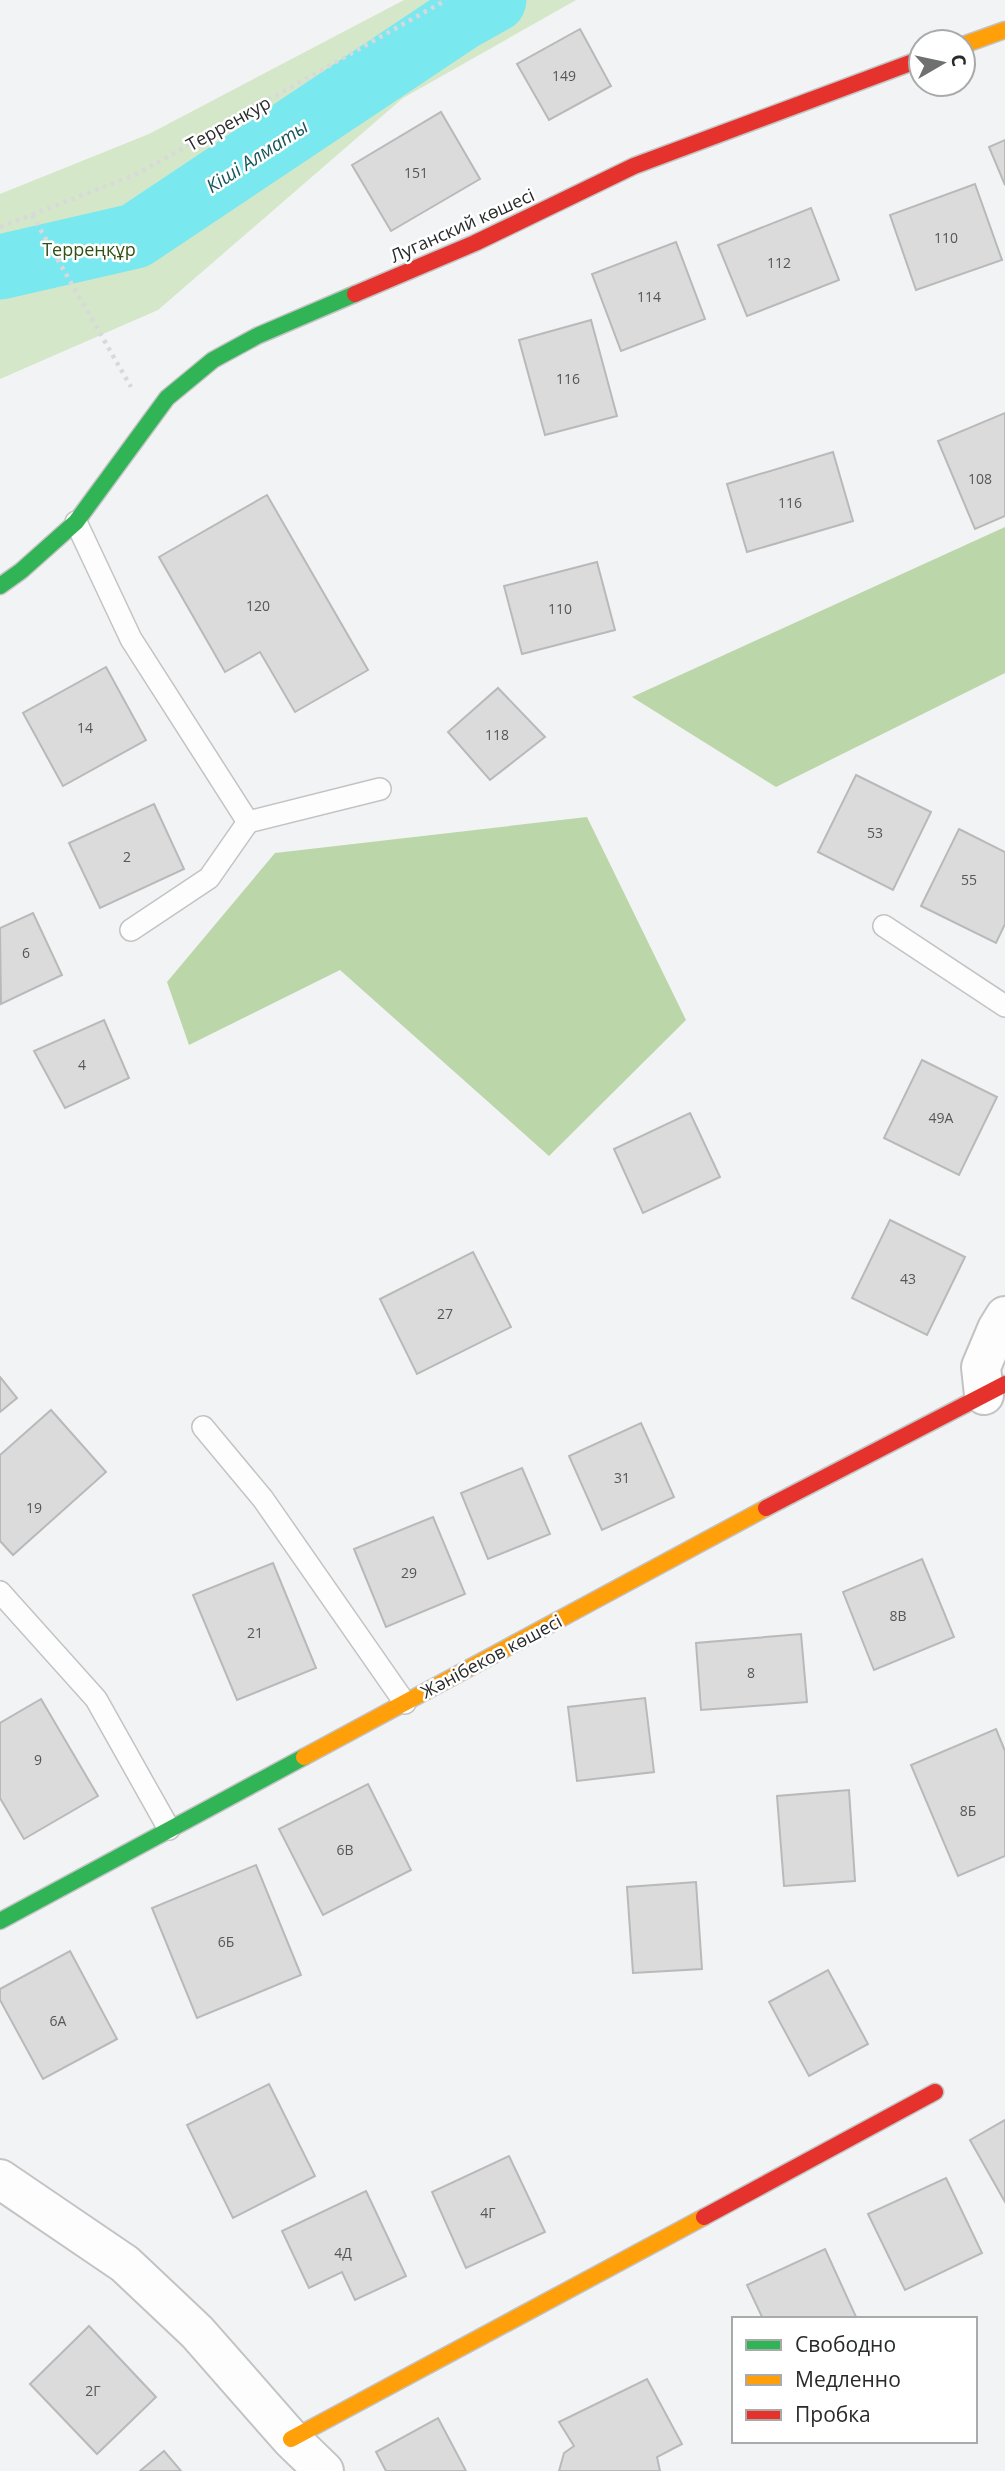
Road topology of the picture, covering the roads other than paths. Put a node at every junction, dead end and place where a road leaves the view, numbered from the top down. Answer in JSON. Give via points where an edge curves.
{"nodes":[{"id":1,"x":1005,"y":30,"type":"edge"},
{"id":2,"x":977,"y":40,"type":"edge"},
{"id":3,"x":907,"y":64,"type":"edge"},
{"id":4,"x":79,"y":518,"type":"junction"},
{"id":5,"x":0,"y":586,"type":"edge"},
{"id":6,"x":380,"y":789,"type":"dead end"},
{"id":7,"x":248,"y":822,"type":"junction"},
{"id":8,"x":884,"y":926,"type":"dead end"},
{"id":9,"x":131,"y":930,"type":"dead end"},
{"id":10,"x":1005,"y":1006,"type":"edge"},
{"id":11,"x":1005,"y":1315,"type":"edge"},
{"id":12,"x":994,"y":1389,"type":"edge"},
{"id":13,"x":203,"y":1427,"type":"dead end"},
{"id":14,"x":0,"y":1592,"type":"edge"},
{"id":15,"x":405,"y":1703,"type":"junction"},
{"id":16,"x":169,"y":1829,"type":"junction"},
{"id":17,"x":0,"y":1921,"type":"edge"},
{"id":18,"x":935,"y":2092,"type":"dead end"},
{"id":19,"x":0,"y":2179,"type":"edge"},
{"id":20,"x":291,"y":2439,"type":"junction"},
{"id":21,"x":324,"y":2471,"type":"edge"}],
"edges":[{"from":1,"to":2,"type":"street"},
{"from":3,"to":4,"type":"street","name":"Луганский көшесі","via":[[634,166],[213,360],[167,398]]},
{"from":4,"to":5,"type":"street","name":"Луганский көшесі"},
{"from":4,"to":7,"type":"lane","via":[[131,639]]},
{"from":6,"to":7,"type":"lane"},
{"from":7,"to":9,"type":"lane","via":[[209,878]]},
{"from":8,"to":10,"type":"lane"},
{"from":11,"to":12,"type":"street","name":"Жәнібеков көшесі","via":[[981,1367]]},
{"from":12,"to":15,"type":"street","name":"Жәнібеков көшесі"},
{"from":13,"to":15,"type":"lane","via":[[262,1499]]},
{"from":14,"to":16,"type":"lane","via":[[96,1699]]},
{"from":15,"to":16,"type":"street","name":"Жәнібеков көшесі"},
{"from":16,"to":17,"type":"street","name":"Жәнібеков көшесі"},
{"from":18,"to":20,"type":"street"},
{"from":19,"to":20,"type":"street","via":[[125,2264],[197,2332]]},
{"from":20,"to":21,"type":"street"}]}
